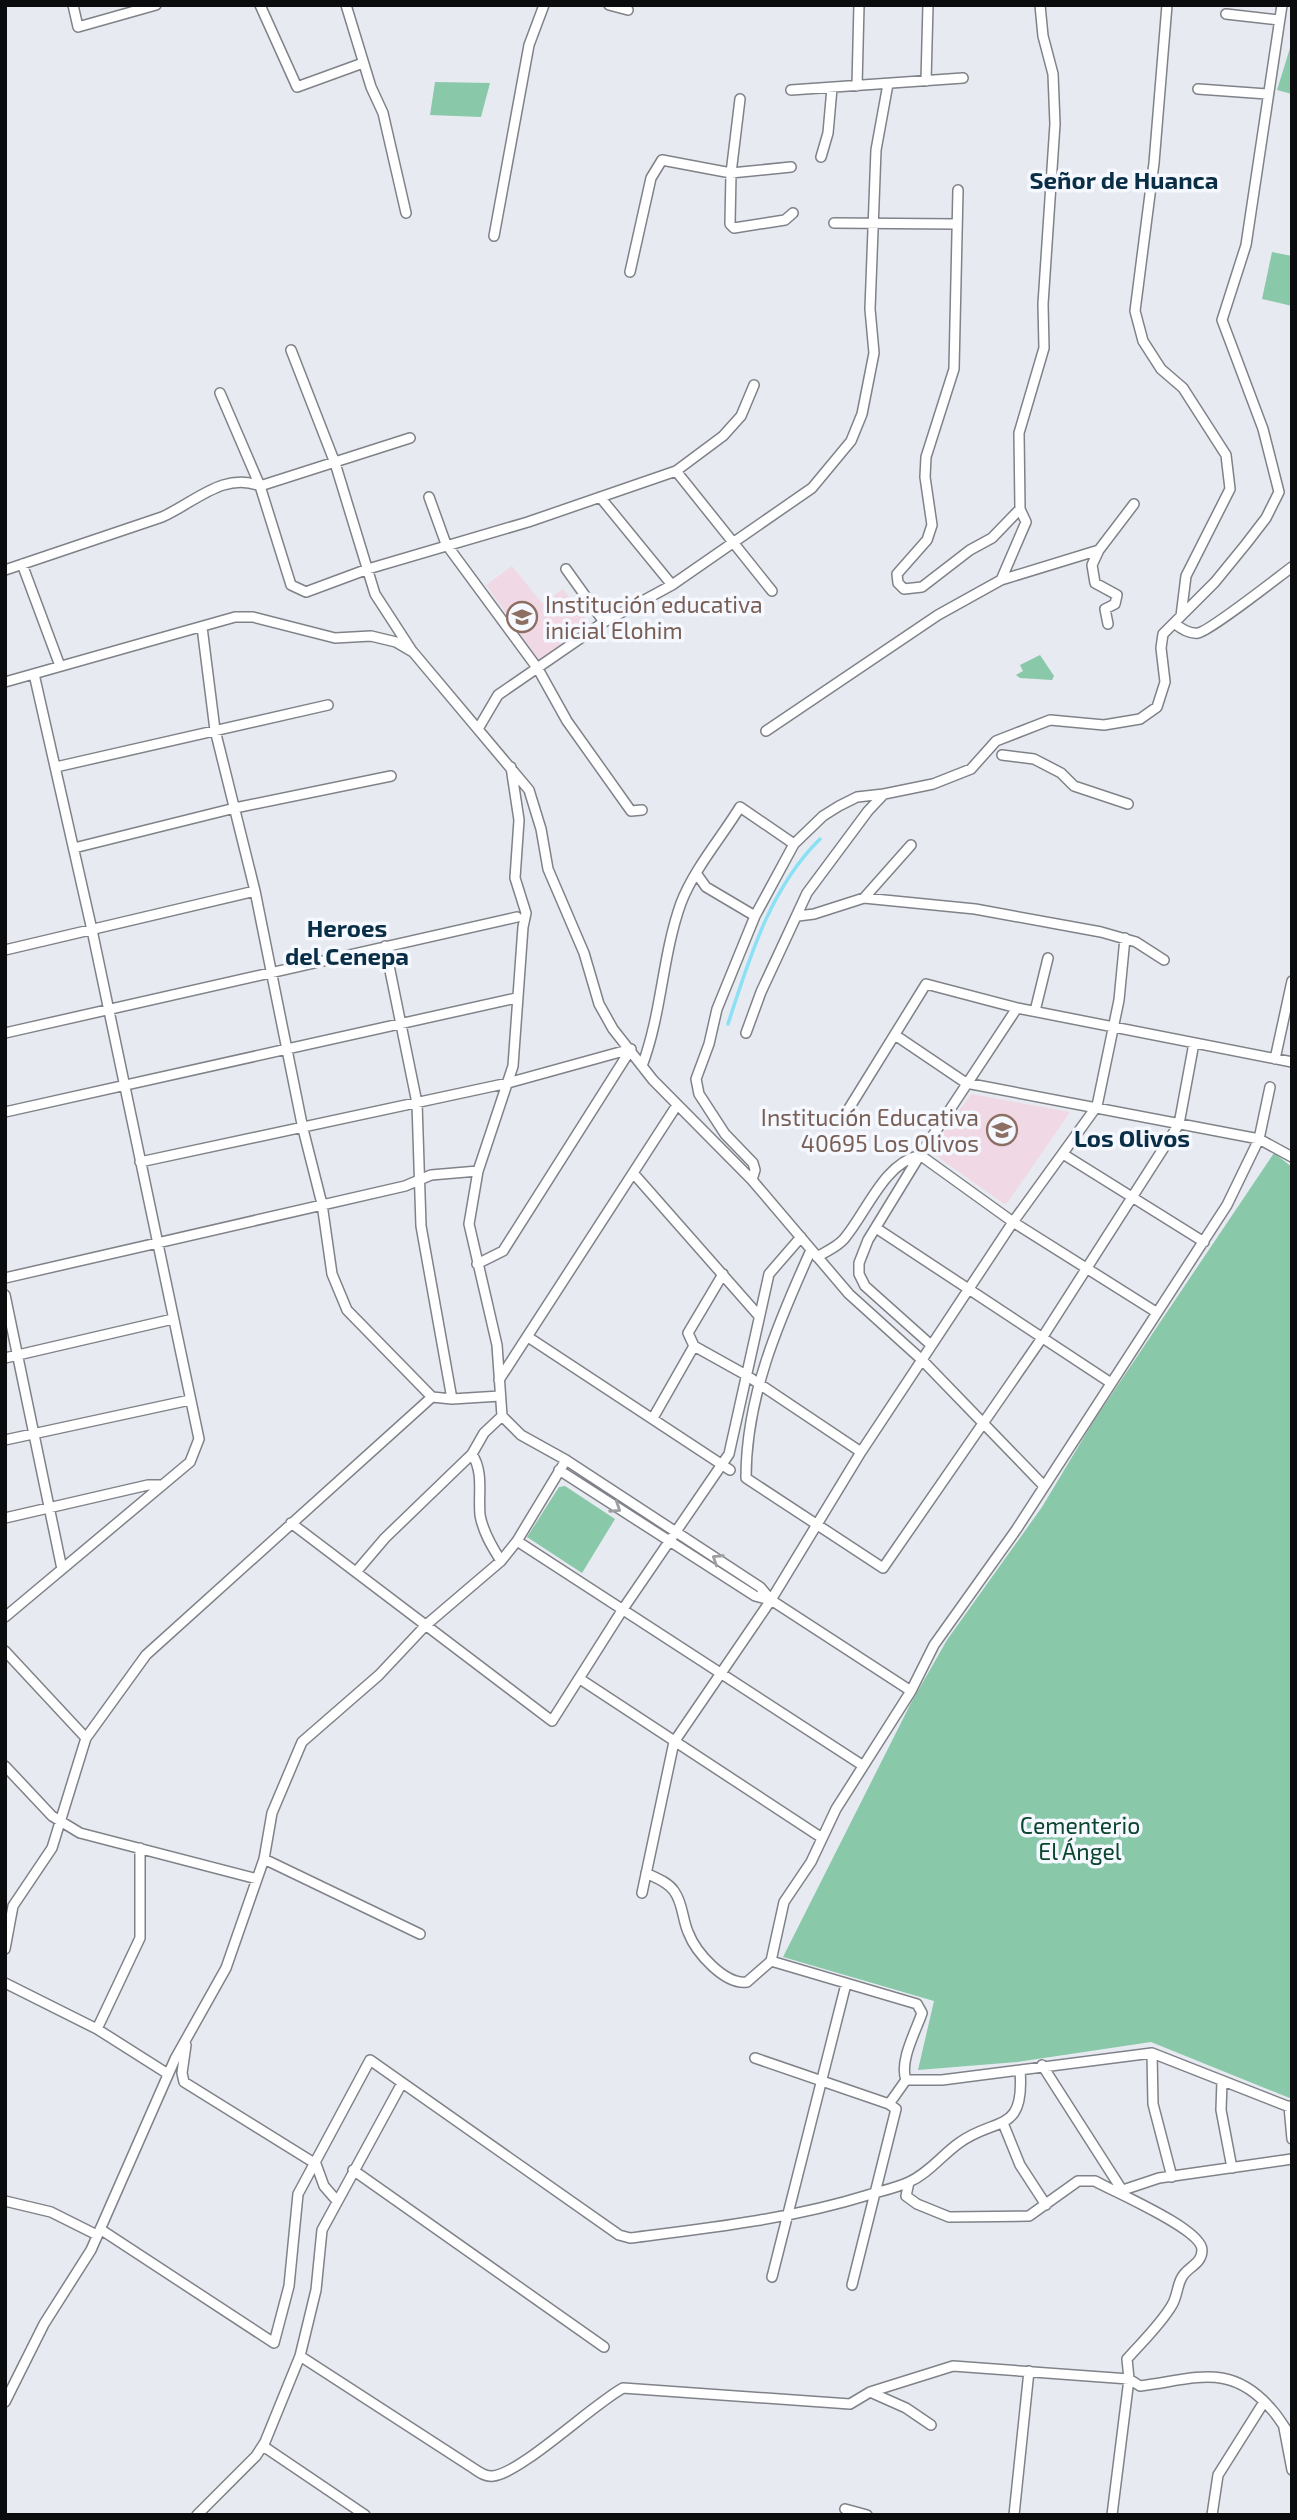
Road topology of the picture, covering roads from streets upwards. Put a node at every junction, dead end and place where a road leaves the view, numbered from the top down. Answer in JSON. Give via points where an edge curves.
{"nodes":[{"id":1,"x":73,"y":5,"type":"edge"},
{"id":2,"x":156,"y":5,"type":"edge"},
{"id":3,"x":260,"y":5,"type":"edge"},
{"id":4,"x":346,"y":5,"type":"edge"},
{"id":5,"x":544,"y":5,"type":"edge"},
{"id":6,"x":609,"y":5,"type":"edge"},
{"id":7,"x":859,"y":5,"type":"edge"},
{"id":8,"x":928,"y":5,"type":"edge"},
{"id":9,"x":1040,"y":5,"type":"edge"},
{"id":10,"x":1167,"y":5,"type":"edge"},
{"id":11,"x":1282,"y":5,"type":"edge"},
{"id":12,"x":628,"y":10,"type":"dead end"},
{"id":13,"x":1226,"y":14,"type":"dead end"},
{"id":14,"x":1279,"y":20,"type":"junction"},
{"id":15,"x":363,"y":63,"type":"junction"},
{"id":16,"x":963,"y":78,"type":"dead end"},
{"id":17,"x":926,"y":81,"type":"junction"},
{"id":18,"x":888,"y":85,"type":"junction"},
{"id":19,"x":857,"y":86,"type":"junction"},
{"id":20,"x":832,"y":88,"type":"junction"},
{"id":21,"x":1198,"y":89,"type":"dead end"},
{"id":22,"x":791,"y":90,"type":"dead end"},
{"id":23,"x":1267,"y":94,"type":"junction"},
{"id":24,"x":740,"y":99,"type":"dead end"},
{"id":25,"x":821,"y":158,"type":"dead end"},
{"id":26,"x":792,"y":167,"type":"dead end"},
{"id":27,"x":731,"y":173,"type":"junction"},
{"id":28,"x":958,"y":190,"type":"dead end"},
{"id":29,"x":793,"y":213,"type":"dead end"},
{"id":30,"x":406,"y":214,"type":"dead end"},
{"id":31,"x":834,"y":223,"type":"dead end"},
{"id":32,"x":956,"y":224,"type":"junction"},
{"id":33,"x":874,"y":225,"type":"junction"},
{"id":34,"x":494,"y":236,"type":"dead end"},
{"id":35,"x":631,"y":272,"type":"dead end"},
{"id":36,"x":290,"y":350,"type":"dead end"},
{"id":37,"x":754,"y":385,"type":"dead end"},
{"id":38,"x":220,"y":393,"type":"dead end"},
{"id":39,"x":410,"y":438,"type":"dead end"},
{"id":40,"x":335,"y":463,"type":"junction"},
{"id":41,"x":676,"y":471,"type":"junction"},
{"id":42,"x":260,"y":486,"type":"junction"},
{"id":43,"x":429,"y":497,"type":"dead end"},
{"id":44,"x":600,"y":497,"type":"junction"},
{"id":45,"x":1134,"y":504,"type":"dead end"},
{"id":46,"x":1020,"y":509,"type":"junction"},
{"id":47,"x":735,"y":542,"type":"junction"},
{"id":48,"x":446,"y":544,"type":"junction"},
{"id":49,"x":1099,"y":550,"type":"junction"},
{"id":50,"x":22,"y":564,"type":"junction"},
{"id":51,"x":1292,"y":567,"type":"edge"},
{"id":52,"x":368,"y":569,"type":"junction"},
{"id":53,"x":566,"y":569,"type":"dead end"},
{"id":54,"x":5,"y":570,"type":"edge"},
{"id":55,"x":1001,"y":580,"type":"junction"},
{"id":56,"x":672,"y":585,"type":"junction"},
{"id":57,"x":772,"y":591,"type":"dead end"},
{"id":58,"x":604,"y":622,"type":"junction"},
{"id":59,"x":1178,"y":623,"type":"junction"},
{"id":60,"x":1108,"y":624,"type":"dead end"},
{"id":61,"x":202,"y":627,"type":"junction"},
{"id":62,"x":414,"y":652,"type":"junction"},
{"id":63,"x":60,"y":666,"type":"junction"},
{"id":64,"x":538,"y":669,"type":"junction"},
{"id":65,"x":34,"y":674,"type":"junction"},
{"id":66,"x":5,"y":682,"type":"edge"},
{"id":67,"x":328,"y":705,"type":"dead end"},
{"id":68,"x":478,"y":729,"type":"junction"},
{"id":69,"x":215,"y":730,"type":"junction"},
{"id":70,"x":766,"y":731,"type":"dead end"},
{"id":71,"x":1002,"y":755,"type":"dead end"},
{"id":72,"x":510,"y":766,"type":"junction"},
{"id":73,"x":56,"y":767,"type":"junction"},
{"id":74,"x":391,"y":776,"type":"dead end"},
{"id":75,"x":884,"y":794,"type":"junction"},
{"id":76,"x":1128,"y":804,"type":"dead end"},
{"id":77,"x":235,"y":808,"type":"junction"},
{"id":78,"x":642,"y":810,"type":"dead end"},
{"id":79,"x":794,"y":844,"type":"junction"},
{"id":80,"x":911,"y":845,"type":"dead end"},
{"id":81,"x":74,"y":848,"type":"junction"},
{"id":82,"x":696,"y":873,"type":"junction"},
{"id":83,"x":255,"y":891,"type":"junction"},
{"id":84,"x":864,"y":898,"type":"junction"},
{"id":85,"x":755,"y":916,"type":"junction"},
{"id":86,"x":798,"y":916,"type":"junction"},
{"id":87,"x":517,"y":917,"type":"dead end"},
{"id":88,"x":92,"y":930,"type":"junction"},
{"id":89,"x":1125,"y":939,"type":"junction"},
{"id":90,"x":385,"y":946,"type":"junction"},
{"id":91,"x":5,"y":950,"type":"edge"},
{"id":92,"x":1048,"y":958,"type":"dead end"},
{"id":93,"x":1164,"y":960,"type":"dead end"},
{"id":94,"x":272,"y":971,"type":"junction"},
{"id":95,"x":1292,"y":981,"type":"edge"},
{"id":96,"x":516,"y":998,"type":"junction"},
{"id":97,"x":1017,"y":1008,"type":"junction"},
{"id":98,"x":108,"y":1010,"type":"junction"},
{"id":99,"x":1035,"y":1011,"type":"junction"},
{"id":100,"x":401,"y":1024,"type":"junction"},
{"id":101,"x":1112,"y":1027,"type":"junction"},
{"id":102,"x":5,"y":1032,"type":"edge"},
{"id":103,"x":746,"y":1033,"type":"dead end"},
{"id":104,"x":895,"y":1035,"type":"junction"},
{"id":105,"x":1194,"y":1043,"type":"junction"},
{"id":106,"x":288,"y":1049,"type":"junction"},
{"id":107,"x":631,"y":1049,"type":"junction"},
{"id":108,"x":1275,"y":1059,"type":"junction"},
{"id":109,"x":1292,"y":1062,"type":"edge"},
{"id":110,"x":642,"y":1066,"type":"junction"},
{"id":111,"x":508,"y":1083,"type":"junction"},
{"id":112,"x":966,"y":1083,"type":"junction"},
{"id":113,"x":124,"y":1086,"type":"junction"},
{"id":114,"x":1270,"y":1087,"type":"dead end"},
{"id":115,"x":417,"y":1103,"type":"junction"},
{"id":116,"x":677,"y":1105,"type":"junction"},
{"id":117,"x":1097,"y":1107,"type":"junction"},
{"id":118,"x":848,"y":1110,"type":"dead end"},
{"id":119,"x":5,"y":1112,"type":"edge"},
{"id":120,"x":1179,"y":1124,"type":"junction"},
{"id":121,"x":303,"y":1129,"type":"junction"},
{"id":122,"x":1259,"y":1139,"type":"junction"},
{"id":123,"x":1063,"y":1154,"type":"junction"},
{"id":124,"x":919,"y":1155,"type":"junction"},
{"id":125,"x":1292,"y":1157,"type":"edge"},
{"id":126,"x":141,"y":1163,"type":"junction"},
{"id":127,"x":478,"y":1171,"type":"junction"},
{"id":128,"x":634,"y":1174,"type":"junction"},
{"id":129,"x":752,"y":1180,"type":"junction"},
{"id":130,"x":419,"y":1181,"type":"junction"},
{"id":131,"x":1133,"y":1198,"type":"junction"},
{"id":132,"x":322,"y":1204,"type":"junction"},
{"id":133,"x":1013,"y":1222,"type":"junction"},
{"id":134,"x":876,"y":1228,"type":"junction"},
{"id":135,"x":802,"y":1238,"type":"junction"},
{"id":136,"x":157,"y":1242,"type":"junction"},
{"id":137,"x":1204,"y":1242,"type":"junction"},
{"id":138,"x":814,"y":1254,"type":"junction"},
{"id":139,"x":477,"y":1264,"type":"junction"},
{"id":140,"x":1088,"y":1268,"type":"junction"},
{"id":141,"x":723,"y":1274,"type":"junction"},
{"id":142,"x":5,"y":1278,"type":"edge"},
{"id":143,"x":970,"y":1289,"type":"junction"},
{"id":144,"x":5,"y":1295,"type":"edge"},
{"id":145,"x":1156,"y":1312,"type":"junction"},
{"id":146,"x":759,"y":1316,"type":"junction"},
{"id":147,"x":173,"y":1319,"type":"junction"},
{"id":148,"x":528,"y":1337,"type":"junction"},
{"id":149,"x":1042,"y":1338,"type":"junction"},
{"id":150,"x":932,"y":1345,"type":"junction"},
{"id":151,"x":694,"y":1346,"type":"junction"},
{"id":152,"x":18,"y":1355,"type":"junction"},
{"id":153,"x":5,"y":1358,"type":"edge"},
{"id":154,"x":922,"y":1360,"type":"junction"},
{"id":155,"x":745,"y":1375,"type":"junction"},
{"id":156,"x":499,"y":1380,"type":"junction"},
{"id":157,"x":758,"y":1383,"type":"junction"},
{"id":158,"x":1111,"y":1383,"type":"junction"},
{"id":159,"x":499,"y":1396,"type":"junction"},
{"id":160,"x":432,"y":1397,"type":"junction"},
{"id":161,"x":452,"y":1399,"type":"junction"},
{"id":162,"x":190,"y":1400,"type":"junction"},
{"id":163,"x":502,"y":1416,"type":"junction"},
{"id":164,"x":653,"y":1418,"type":"junction"},
{"id":165,"x":981,"y":1423,"type":"junction"},
{"id":166,"x":34,"y":1434,"type":"junction"},
{"id":167,"x":5,"y":1440,"type":"edge"},
{"id":168,"x":861,"y":1452,"type":"junction"},
{"id":169,"x":472,"y":1454,"type":"junction"},
{"id":170,"x":566,"y":1460,"type":"junction"},
{"id":171,"x":726,"y":1468,"type":"junction"},
{"id":172,"x":559,"y":1470,"type":"junction"},
{"id":173,"x":162,"y":1485,"type":"junction"},
{"id":174,"x":1044,"y":1486,"type":"junction"},
{"id":175,"x":49,"y":1508,"type":"junction"},
{"id":176,"x":5,"y":1518,"type":"edge"},
{"id":177,"x":291,"y":1522,"type":"junction"},
{"id":178,"x":818,"y":1525,"type":"junction"},
{"id":179,"x":677,"y":1533,"type":"junction"},
{"id":180,"x":517,"y":1541,"type":"junction"},
{"id":181,"x":669,"y":1542,"type":"junction"},
{"id":182,"x":501,"y":1561,"type":"junction"},
{"id":183,"x":62,"y":1569,"type":"junction"},
{"id":184,"x":356,"y":1572,"type":"junction"},
{"id":185,"x":771,"y":1600,"type":"junction"},
{"id":186,"x":623,"y":1609,"type":"junction"},
{"id":187,"x":5,"y":1617,"type":"edge"},
{"id":188,"x":426,"y":1625,"type":"junction"},
{"id":189,"x":5,"y":1651,"type":"edge"},
{"id":190,"x":719,"y":1674,"type":"junction"},
{"id":191,"x":580,"y":1679,"type":"junction"},
{"id":192,"x":911,"y":1690,"type":"junction"},
{"id":193,"x":86,"y":1738,"type":"junction"},
{"id":194,"x":674,"y":1742,"type":"junction"},
{"id":195,"x":862,"y":1765,"type":"junction"},
{"id":196,"x":5,"y":1766,"type":"edge"},
{"id":197,"x":61,"y":1823,"type":"junction"},
{"id":198,"x":822,"y":1838,"type":"junction"},
{"id":199,"x":139,"y":1848,"type":"junction"},
{"id":200,"x":264,"y":1859,"type":"junction"},
{"id":201,"x":646,"y":1873,"type":"junction"},
{"id":202,"x":257,"y":1879,"type":"junction"},
{"id":203,"x":642,"y":1893,"type":"dead end"},
{"id":204,"x":420,"y":1934,"type":"dead end"},
{"id":205,"x":5,"y":1949,"type":"edge"},
{"id":206,"x":771,"y":1961,"type":"junction"},
{"id":207,"x":5,"y":1983,"type":"edge"},
{"id":208,"x":846,"y":1984,"type":"junction"},
{"id":209,"x":97,"y":2029,"type":"junction"},
{"id":210,"x":187,"y":2038,"type":"junction"},
{"id":211,"x":1152,"y":2053,"type":"junction"},
{"id":212,"x":755,"y":2058,"type":"dead end"},
{"id":213,"x":1042,"y":2066,"type":"junction"},
{"id":214,"x":1020,"y":2070,"type":"junction"},
{"id":215,"x":168,"y":2074,"type":"junction"},
{"id":216,"x":906,"y":2080,"type":"junction"},
{"id":217,"x":821,"y":2081,"type":"junction"},
{"id":218,"x":1222,"y":2081,"type":"junction"},
{"id":219,"x":402,"y":2083,"type":"junction"},
{"id":220,"x":889,"y":2104,"type":"junction"},
{"id":221,"x":1290,"y":2107,"type":"edge"},
{"id":222,"x":1003,"y":2123,"type":"junction"},
{"id":223,"x":1292,"y":2139,"type":"edge"},
{"id":224,"x":1292,"y":2159,"type":"edge"},
{"id":225,"x":316,"y":2164,"type":"junction"},
{"id":226,"x":1232,"y":2168,"type":"junction"},
{"id":227,"x":354,"y":2170,"type":"junction"},
{"id":228,"x":1172,"y":2176,"type":"junction"},
{"id":229,"x":909,"y":2182,"type":"junction"},
{"id":230,"x":1119,"y":2191,"type":"junction"},
{"id":231,"x":875,"y":2193,"type":"junction"},
{"id":232,"x":5,"y":2201,"type":"edge"},
{"id":233,"x":337,"y":2201,"type":"junction"},
{"id":234,"x":1046,"y":2205,"type":"junction"},
{"id":235,"x":787,"y":2215,"type":"junction"},
{"id":236,"x":99,"y":2232,"type":"junction"},
{"id":237,"x":772,"y":2277,"type":"dead end"},
{"id":238,"x":852,"y":2285,"type":"dead end"},
{"id":239,"x":604,"y":2347,"type":"dead end"},
{"id":240,"x":300,"y":2356,"type":"junction"},
{"id":241,"x":1029,"y":2371,"type":"junction"},
{"id":242,"x":1129,"y":2379,"type":"junction"},
{"id":243,"x":870,"y":2392,"type":"junction"},
{"id":244,"x":5,"y":2402,"type":"edge"},
{"id":245,"x":1264,"y":2402,"type":"junction"},
{"id":246,"x":931,"y":2425,"type":"dead end"},
{"id":247,"x":1284,"y":2428,"type":"junction"},
{"id":248,"x":1292,"y":2437,"type":"edge"},
{"id":249,"x":263,"y":2446,"type":"junction"},
{"id":250,"x":1292,"y":2470,"type":"edge"},
{"id":251,"x":845,"y":2509,"type":"dead end"},
{"id":252,"x":197,"y":2515,"type":"edge"},
{"id":253,"x":365,"y":2515,"type":"edge"},
{"id":254,"x":867,"y":2515,"type":"edge"},
{"id":255,"x":1013,"y":2515,"type":"edge"},
{"id":256,"x":1112,"y":2515,"type":"edge"},
{"id":257,"x":1213,"y":2515,"type":"edge"}],
"edges":[{"from":1,"to":2,"type":"street","via":[[78,27]]},
{"from":3,"to":15,"type":"street","via":[[296,87]]},
{"from":4,"to":15,"type":"street"},
{"from":5,"to":34,"type":"street","via":[[529,45]]},
{"from":6,"to":12,"type":"street"},
{"from":7,"to":19,"type":"street"},
{"from":8,"to":17,"type":"street"},
{"from":9,"to":46,"type":"street","via":[[1053,74],[1054,134],[1044,348],[1019,433]]},
{"from":10,"to":59,"type":"street","via":[[1154,163],[1135,311],[1143,341],[1161,369],[1184,388],[1226,456],[1231,474],[1230,489],[1186,576]]},
{"from":11,"to":14,"type":"street"},
{"from":13,"to":14,"type":"street"},
{"from":14,"to":23,"type":"street"},
{"from":15,"to":30,"type":"street","via":[[383,113]]},
{"from":16,"to":17,"type":"street"},
{"from":17,"to":18,"type":"street"},
{"from":18,"to":19,"type":"street"},
{"from":18,"to":33,"type":"street","via":[[876,150]]},
{"from":19,"to":20,"type":"street"},
{"from":20,"to":22,"type":"street"},
{"from":20,"to":25,"type":"street"},
{"from":21,"to":23,"type":"street"},
{"from":23,"to":59,"type":"street","via":[[1246,245],[1222,320],[1263,429],[1279,492],[1259,527]]},
{"from":24,"to":27,"type":"street"},
{"from":26,"to":27,"type":"street"},
{"from":27,"to":29,"type":"street","via":[[730,224],[734,228],[785,220]]},
{"from":27,"to":35,"type":"street","via":[[662,160],[652,178]]},
{"from":28,"to":32,"type":"street"},
{"from":31,"to":33,"type":"street"},
{"from":32,"to":33,"type":"street"},
{"from":32,"to":46,"type":"street","via":[[954,369],[926,457],[932,525],[926,540],[897,574],[898,583],[904,589],[922,587],[992,538]]},
{"from":33,"to":47,"type":"street","via":[[870,309],[874,353],[862,414],[851,441],[812,488]]},
{"from":36,"to":40,"type":"street"},
{"from":37,"to":41,"type":"street","via":[[741,416],[723,436]]},
{"from":38,"to":42,"type":"street"},
{"from":39,"to":40,"type":"street"},
{"from":40,"to":42,"type":"street"},
{"from":40,"to":52,"type":"street"},
{"from":41,"to":44,"type":"street"},
{"from":41,"to":47,"type":"street"},
{"from":42,"to":50,"type":"street","via":[[249,481],[215,486],[162,517]]},
{"from":42,"to":52,"type":"street","via":[[291,585],[306,592]]},
{"from":43,"to":48,"type":"street"},
{"from":44,"to":48,"type":"street"},
{"from":44,"to":56,"type":"street"},
{"from":45,"to":49,"type":"street"},
{"from":46,"to":55,"type":"street","via":[[1026,522]]},
{"from":47,"to":56,"type":"street"},
{"from":47,"to":57,"type":"street"},
{"from":48,"to":52,"type":"street"},
{"from":48,"to":64,"type":"street"},
{"from":49,"to":55,"type":"street"},
{"from":49,"to":60,"type":"street","via":[[1092,565],[1095,583],[1117,595],[1115,604],[1105,610]]},
{"from":50,"to":54,"type":"street"},
{"from":50,"to":63,"type":"street"},
{"from":51,"to":59,"type":"street","via":[[1213,628],[1197,633]]},
{"from":52,"to":62,"type":"street","via":[[375,594]]},
{"from":53,"to":58,"type":"street"},
{"from":55,"to":70,"type":"street","via":[[937,615]]},
{"from":56,"to":58,"type":"street"},
{"from":58,"to":64,"type":"street"},
{"from":59,"to":75,"type":"street","via":[[1161,640],[1165,682],[1157,707],[1140,719],[1104,725],[1051,720],[996,741],[971,769],[933,784]]},
{"from":61,"to":62,"type":"street","via":[[253,617],[335,638],[372,636]]},
{"from":61,"to":63,"type":"street"},
{"from":61,"to":69,"type":"street"},
{"from":62,"to":68,"type":"street"},
{"from":63,"to":65,"type":"street"},
{"from":64,"to":68,"type":"street","via":[[498,695]]},
{"from":64,"to":78,"type":"street","via":[[567,721],[631,811]]},
{"from":65,"to":66,"type":"street"},
{"from":65,"to":73,"type":"street"},
{"from":67,"to":69,"type":"street"},
{"from":68,"to":72,"type":"street"},
{"from":69,"to":73,"type":"street"},
{"from":69,"to":77,"type":"street"},
{"from":71,"to":76,"type":"street","via":[[1034,760],[1061,773],[1074,786]]},
{"from":72,"to":96,"type":"street","via":[[519,820],[515,878],[526,913]]},
{"from":72,"to":107,"type":"street","via":[[529,790],[548,869],[584,953],[599,1004]]},
{"from":73,"to":81,"type":"street"},
{"from":74,"to":77,"type":"street"},
{"from":75,"to":79,"type":"street","via":[[857,797],[839,806]]},
{"from":75,"to":86,"type":"street","via":[[807,893]]},
{"from":77,"to":81,"type":"street"},
{"from":77,"to":83,"type":"street"},
{"from":79,"to":82,"type":"street","via":[[740,807]]},
{"from":79,"to":85,"type":"street"},
{"from":80,"to":84,"type":"street"},
{"from":81,"to":88,"type":"street"},
{"from":82,"to":85,"type":"street","via":[[706,887]]},
{"from":82,"to":110,"type":"street","via":[[681,904],[662,979],[659,1014]]},
{"from":83,"to":88,"type":"street"},
{"from":83,"to":94,"type":"street"},
{"from":84,"to":86,"type":"street"},
{"from":84,"to":89,"type":"street","via":[[975,909]]},
{"from":85,"to":129,"type":"street","via":[[717,1009],[696,1079],[699,1094],[725,1134],[753,1163]]},
{"from":86,"to":103,"type":"street"},
{"from":87,"to":90,"type":"street"},
{"from":88,"to":91,"type":"street"},
{"from":88,"to":98,"type":"street"},
{"from":89,"to":93,"type":"street"},
{"from":89,"to":101,"type":"street"},
{"from":90,"to":94,"type":"street"},
{"from":90,"to":100,"type":"street"},
{"from":92,"to":99,"type":"street"},
{"from":94,"to":98,"type":"street"},
{"from":94,"to":106,"type":"street"},
{"from":95,"to":108,"type":"street"},
{"from":96,"to":100,"type":"street"},
{"from":96,"to":111,"type":"street"},
{"from":97,"to":99,"type":"street"},
{"from":97,"to":104,"type":"street","via":[[926,984]]},
{"from":97,"to":112,"type":"street"},
{"from":98,"to":102,"type":"street"},
{"from":98,"to":113,"type":"street"},
{"from":99,"to":101,"type":"street"},
{"from":100,"to":106,"type":"street"},
{"from":100,"to":115,"type":"street"},
{"from":101,"to":105,"type":"street"},
{"from":101,"to":117,"type":"street"},
{"from":104,"to":112,"type":"street"},
{"from":104,"to":118,"type":"street"},
{"from":105,"to":108,"type":"street"},
{"from":105,"to":120,"type":"street"},
{"from":106,"to":113,"type":"street"},
{"from":106,"to":121,"type":"street"},
{"from":107,"to":110,"type":"street"},
{"from":107,"to":111,"type":"street"},
{"from":107,"to":139,"type":"street","via":[[503,1251]]},
{"from":108,"to":109,"type":"street"},
{"from":110,"to":116,"type":"street"},
{"from":111,"to":115,"type":"street"},
{"from":111,"to":127,"type":"street"},
{"from":112,"to":117,"type":"street"},
{"from":112,"to":124,"type":"street"},
{"from":113,"to":119,"type":"street"},
{"from":113,"to":126,"type":"street"},
{"from":114,"to":122,"type":"street"},
{"from":115,"to":121,"type":"street"},
{"from":115,"to":130,"type":"street"},
{"from":116,"to":128,"type":"street"},
{"from":116,"to":129,"type":"street"},
{"from":117,"to":120,"type":"street"},
{"from":117,"to":123,"type":"street"},
{"from":120,"to":122,"type":"street"},
{"from":120,"to":131,"type":"street"},
{"from":121,"to":126,"type":"street"},
{"from":121,"to":132,"type":"street"},
{"from":122,"to":125,"type":"street"},
{"from":122,"to":137,"type":"street"},
{"from":123,"to":131,"type":"street"},
{"from":123,"to":133,"type":"street"},
{"from":124,"to":133,"type":"street"},
{"from":124,"to":134,"type":"street"},
{"from":124,"to":138,"type":"street","via":[[906,1158],[889,1175],[843,1240]]},
{"from":126,"to":136,"type":"street"},
{"from":127,"to":130,"type":"street","via":[[431,1175]]},
{"from":127,"to":139,"type":"street","via":[[469,1224]]},
{"from":128,"to":141,"type":"street"},
{"from":128,"to":148,"type":"street"},
{"from":129,"to":135,"type":"street"},
{"from":130,"to":132,"type":"street"},
{"from":130,"to":161,"type":"street","via":[[423,1238]]},
{"from":131,"to":137,"type":"street"},
{"from":131,"to":140,"type":"street"},
{"from":132,"to":136,"type":"street"},
{"from":132,"to":160,"type":"street","via":[[332,1274],[347,1310]]},
{"from":133,"to":140,"type":"street"},
{"from":133,"to":143,"type":"street"},
{"from":134,"to":143,"type":"street"},
{"from":134,"to":150,"type":"street","via":[[861,1256],[859,1274],[865,1286]]},
{"from":135,"to":138,"type":"street"},
{"from":135,"to":146,"type":"street","via":[[769,1274]]},
{"from":136,"to":142,"type":"street"},
{"from":136,"to":147,"type":"street"},
{"from":137,"to":145,"type":"street"},
{"from":138,"to":154,"type":"street","via":[[849,1294]]},
{"from":138,"to":157,"type":"street","via":[[781,1315]]},
{"from":139,"to":156,"type":"street","via":[[497,1345]]},
{"from":140,"to":145,"type":"street"},
{"from":140,"to":149,"type":"street"},
{"from":141,"to":146,"type":"street"},
{"from":141,"to":151,"type":"street","via":[[688,1333]]},
{"from":143,"to":149,"type":"street"},
{"from":143,"to":150,"type":"street"},
{"from":144,"to":152,"type":"street"},
{"from":145,"to":158,"type":"street"},
{"from":146,"to":155,"type":"street"},
{"from":147,"to":152,"type":"street"},
{"from":147,"to":162,"type":"street"},
{"from":148,"to":156,"type":"street"},
{"from":148,"to":164,"type":"street"},
{"from":149,"to":158,"type":"street"},
{"from":149,"to":165,"type":"street"},
{"from":150,"to":154,"type":"street"},
{"from":151,"to":155,"type":"street"},
{"from":151,"to":164,"type":"street"},
{"from":152,"to":153,"type":"street"},
{"from":152,"to":166,"type":"street"},
{"from":154,"to":165,"type":"street"},
{"from":154,"to":168,"type":"street"},
{"from":155,"to":157,"type":"street"},
{"from":155,"to":171,"type":"street"},
{"from":156,"to":159,"type":"street"},
{"from":157,"to":168,"type":"street"},
{"from":157,"to":178,"type":"street","via":[[747,1438],[746,1478]]},
{"from":158,"to":174,"type":"street"},
{"from":159,"to":161,"type":"street"},
{"from":159,"to":163,"type":"street"},
{"from":160,"to":161,"type":"street"},
{"from":160,"to":177,"type":"street"},
{"from":162,"to":166,"type":"street"},
{"from":162,"to":173,"type":"street","via":[[199,1439],[190,1462]]},
{"from":163,"to":169,"type":"street","via":[[484,1433]]},
{"from":163,"to":170,"type":"street","via":[[522,1435]]},
{"from":164,"to":171,"type":"street"},
{"from":165,"to":174,"type":"street"},
{"from":165,"to":178,"type":"street","via":[[883,1567]]},
{"from":166,"to":167,"type":"street"},
{"from":166,"to":175,"type":"street"},
{"from":168,"to":178,"type":"street"},
{"from":169,"to":182,"type":"street","via":[[480,1466],[483,1525]]},
{"from":169,"to":184,"type":"street"},
{"from":170,"to":172,"type":"street"},
{"from":170,"to":179,"type":"street"},
{"from":171,"to":179,"type":"street"},
{"from":172,"to":180,"type":"street"},
{"from":172,"to":181,"type":"street","one_way":true},
{"from":173,"to":175,"type":"street"},
{"from":173,"to":183,"type":"street"},
{"from":174,"to":192,"type":"street","via":[[934,1645]]},
{"from":175,"to":176,"type":"street"},
{"from":175,"to":183,"type":"street"},
{"from":177,"to":184,"type":"street"},
{"from":177,"to":193,"type":"street","via":[[146,1655]]},
{"from":178,"to":185,"type":"street"},
{"from":179,"to":181,"type":"street"},
{"from":185,"to":179,"type":"street","one_way":true,"via":[[760,1587]]},
{"from":180,"to":182,"type":"street"},
{"from":180,"to":186,"type":"street"},
{"from":181,"to":185,"type":"street","via":[[755,1596]]},
{"from":181,"to":186,"type":"street"},
{"from":182,"to":188,"type":"street"},
{"from":183,"to":187,"type":"street"},
{"from":184,"to":188,"type":"street"},
{"from":185,"to":190,"type":"street"},
{"from":185,"to":192,"type":"street"},
{"from":186,"to":190,"type":"street"},
{"from":186,"to":191,"type":"street"},
{"from":188,"to":191,"type":"street","via":[[552,1721]]},
{"from":188,"to":200,"type":"street","via":[[379,1675],[302,1742],[272,1813]]},
{"from":189,"to":193,"type":"street"},
{"from":190,"to":194,"type":"street"},
{"from":190,"to":195,"type":"street"},
{"from":191,"to":194,"type":"street"},
{"from":192,"to":195,"type":"street"},
{"from":193,"to":197,"type":"street"},
{"from":194,"to":198,"type":"street"},
{"from":194,"to":201,"type":"street"},
{"from":195,"to":198,"type":"street"},
{"from":196,"to":197,"type":"street"},
{"from":197,"to":199,"type":"street","via":[[80,1833]]},
{"from":197,"to":205,"type":"street","via":[[52,1848],[13,1906]]},
{"from":198,"to":206,"type":"street","via":[[784,1902]]},
{"from":199,"to":202,"type":"street"},
{"from":199,"to":209,"type":"street","via":[[140,1938]]},
{"from":200,"to":202,"type":"street"},
{"from":200,"to":204,"type":"street"},
{"from":201,"to":203,"type":"street"},
{"from":201,"to":206,"type":"street","via":[[672,1888],[698,1949],[730,1980],[747,1982]]},
{"from":202,"to":210,"type":"street","via":[[226,1968]]},
{"from":206,"to":208,"type":"street"},
{"from":207,"to":209,"type":"street"},
{"from":208,"to":216,"type":"street","via":[[921,2008],[906,2059]]},
{"from":208,"to":217,"type":"street"},
{"from":209,"to":215,"type":"street"},
{"from":210,"to":215,"type":"street"},
{"from":210,"to":225,"type":"street","via":[[184,2082]]},
{"from":211,"to":213,"type":"street"},
{"from":211,"to":218,"type":"street"},
{"from":211,"to":228,"type":"street","via":[[1153,2104]]},
{"from":212,"to":217,"type":"street"},
{"from":213,"to":214,"type":"street"},
{"from":213,"to":230,"type":"street"},
{"from":214,"to":216,"type":"street"},
{"from":214,"to":222,"type":"street","via":[[1021,2090],[1014,2114]]},
{"from":215,"to":236,"type":"street"},
{"from":216,"to":220,"type":"street"},
{"from":217,"to":220,"type":"street"},
{"from":217,"to":235,"type":"street"},
{"from":218,"to":221,"type":"street"},
{"from":218,"to":226,"type":"street","via":[[1221,2110]]},
{"from":219,"to":225,"type":"street","via":[[370,2060]]},
{"from":219,"to":227,"type":"street"},
{"from":219,"to":235,"type":"street","via":[[620,2235],[631,2238]]},
{"from":220,"to":231,"type":"street","via":[[896,2109]]},
{"from":221,"to":223,"type":"street"},
{"from":222,"to":229,"type":"street","via":[[960,2141],[937,2164]]},
{"from":222,"to":234,"type":"street","via":[[1020,2165]]},
{"from":224,"to":226,"type":"street"},
{"from":225,"to":233,"type":"street","via":[[324,2186]]},
{"from":225,"to":236,"type":"street","via":[[298,2194],[289,2286],[274,2343]]},
{"from":226,"to":228,"type":"street"},
{"from":227,"to":233,"type":"street"},
{"from":227,"to":239,"type":"street"},
{"from":228,"to":230,"type":"street"},
{"from":229,"to":231,"type":"street"},
{"from":229,"to":234,"type":"street","via":[[906,2196],[949,2217],[1029,2216]]},
{"from":230,"to":234,"type":"street","via":[[1085,2179]]},
{"from":230,"to":242,"type":"street","via":[[1193,2236],[1202,2251],[1198,2263],[1181,2278],[1171,2307],[1127,2359]]},
{"from":231,"to":235,"type":"street"},
{"from":231,"to":238,"type":"street"},
{"from":232,"to":236,"type":"street","via":[[51,2212]]},
{"from":233,"to":240,"type":"street","via":[[323,2230],[316,2290]]},
{"from":235,"to":237,"type":"street"},
{"from":236,"to":244,"type":"street","via":[[44,2324]]},
{"from":240,"to":243,"type":"street","via":[[486,2476],[524,2460],[623,2388],[849,2404]]},
{"from":240,"to":249,"type":"street"},
{"from":241,"to":242,"type":"street"},
{"from":241,"to":243,"type":"street","via":[[953,2366]]},
{"from":241,"to":255,"type":"street"},
{"from":242,"to":245,"type":"street","via":[[1140,2386],[1214,2375],[1251,2389]]},
{"from":242,"to":256,"type":"street"},
{"from":243,"to":246,"type":"street"},
{"from":245,"to":247,"type":"street"},
{"from":245,"to":257,"type":"street","via":[[1218,2474]]},
{"from":247,"to":248,"type":"street"},
{"from":247,"to":250,"type":"street"},
{"from":249,"to":252,"type":"street"},
{"from":249,"to":253,"type":"street"},
{"from":251,"to":254,"type":"street"}]}
